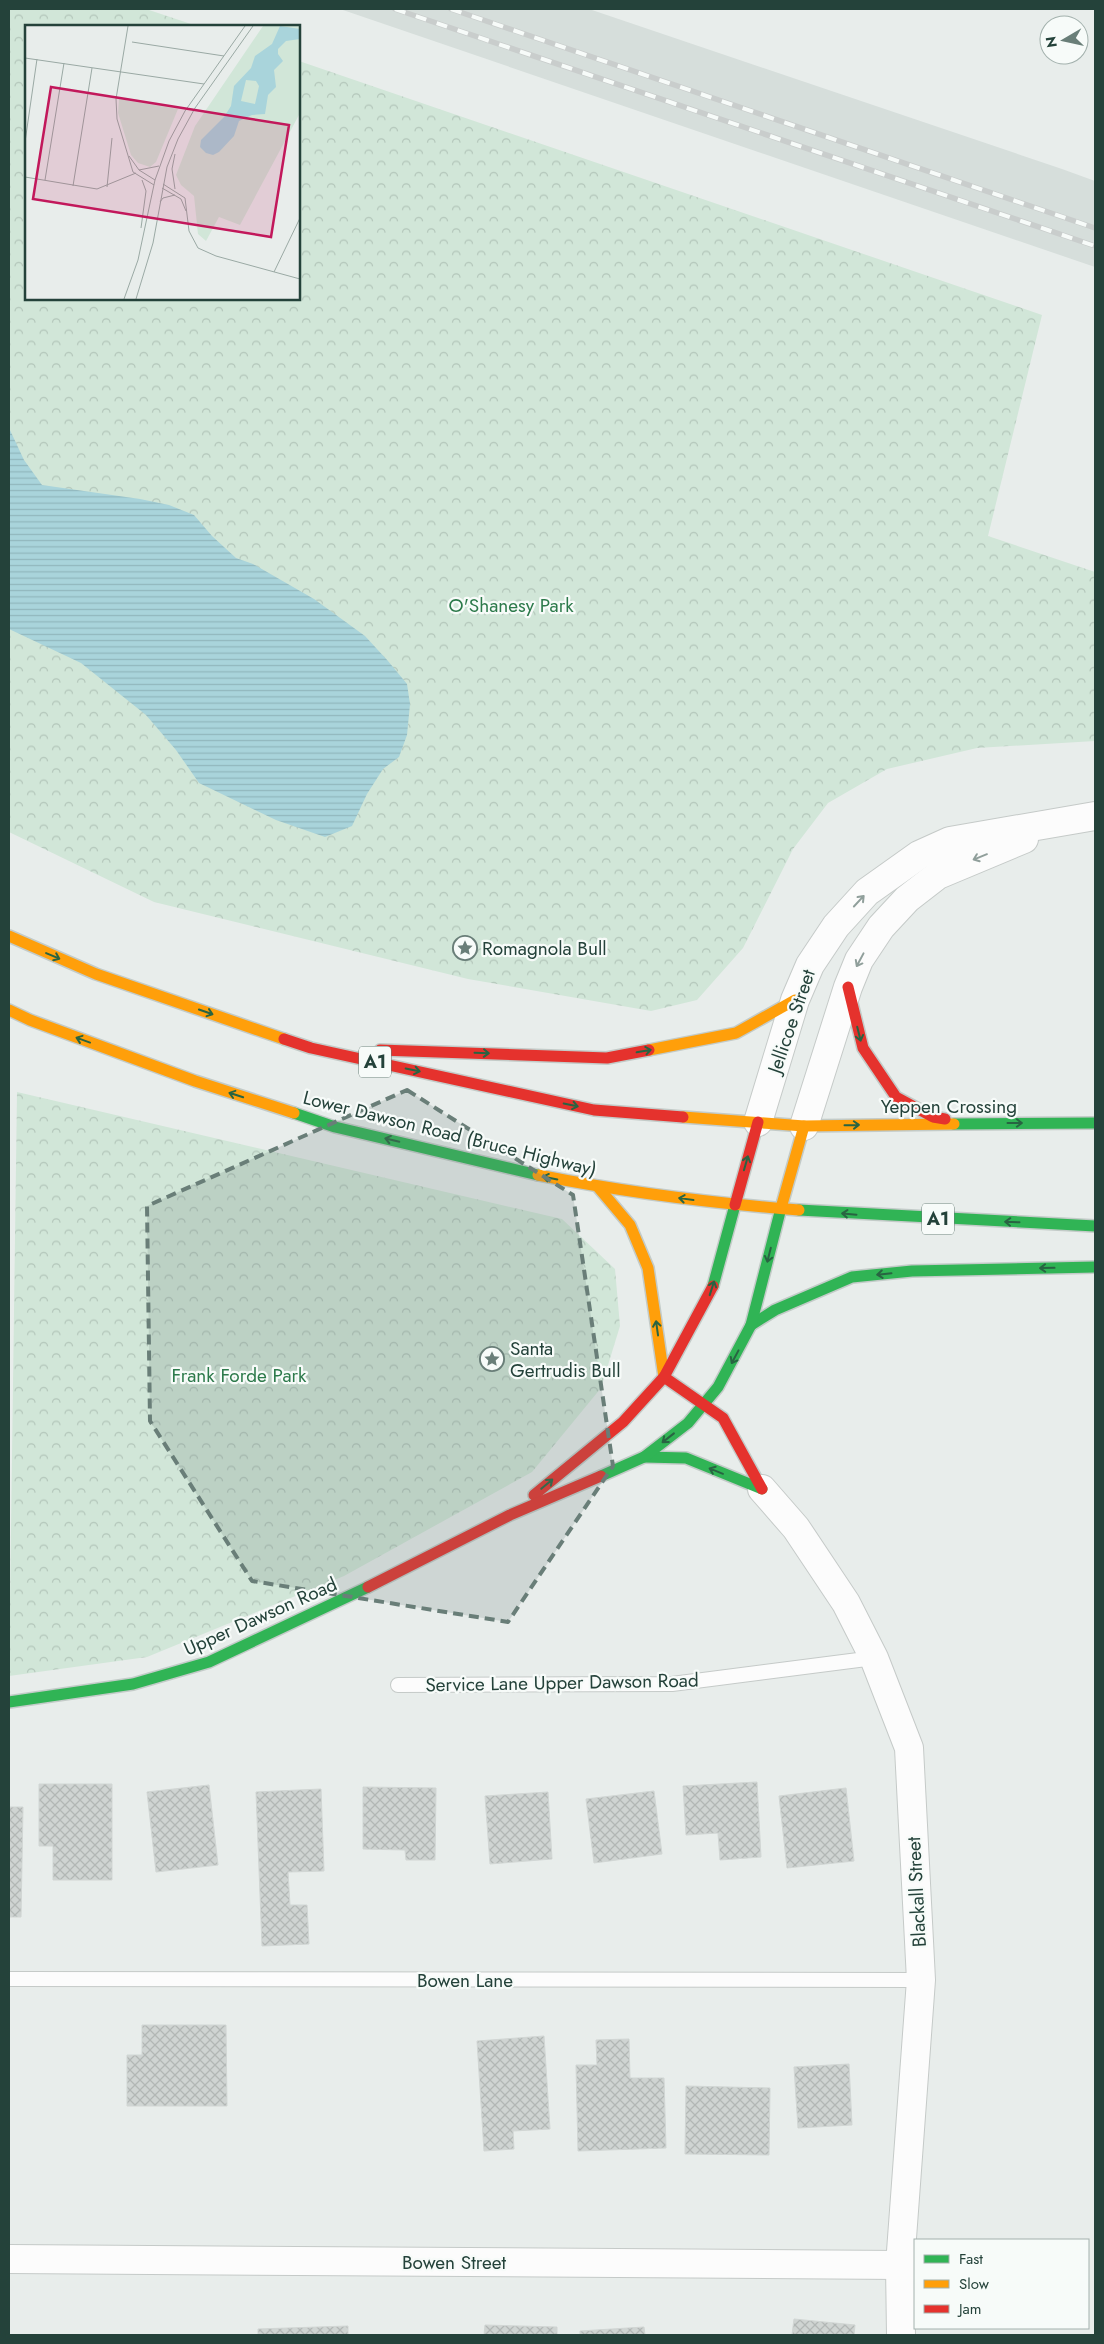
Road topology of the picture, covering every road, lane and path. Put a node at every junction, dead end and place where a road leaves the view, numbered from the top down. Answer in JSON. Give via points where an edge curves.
{"nodes":[{"id":1,"x":1084,"y":817,"type":"edge"},
{"id":2,"x":9,"y":936,"type":"edge"},
{"id":3,"x":848,"y":987,"type":"junction"},
{"id":4,"x":794,"y":1000,"type":"junction"},
{"id":5,"x":9,"y":1010,"type":"edge"},
{"id":6,"x":311,"y":1048,"type":"junction"},
{"id":7,"x":758,"y":1122,"type":"junction"},
{"id":8,"x":963,"y":1123,"type":"junction"},
{"id":9,"x":1095,"y":1123,"type":"edge"},
{"id":10,"x":804,"y":1126,"type":"junction"},
{"id":11,"x":598,"y":1187,"type":"junction"},
{"id":12,"x":735,"y":1205,"type":"junction"},
{"id":13,"x":781,"y":1208,"type":"junction"},
{"id":14,"x":1095,"y":1226,"type":"edge"},
{"id":15,"x":1095,"y":1267,"type":"edge"},
{"id":16,"x":751,"y":1325,"type":"junction"},
{"id":17,"x":664,"y":1377,"type":"junction"},
{"id":18,"x":703,"y":1404,"type":"junction"},
{"id":19,"x":644,"y":1457,"type":"junction"},
{"id":20,"x":762,"y":1488,"type":"junction"},
{"id":21,"x":510,"y":1515,"type":"junction"},
{"id":22,"x":874,"y":1658,"type":"junction"},
{"id":23,"x":398,"y":1684,"type":"dead end"},
{"id":24,"x":9,"y":1702,"type":"edge"},
{"id":25,"x":9,"y":1979,"type":"edge"},
{"id":26,"x":921,"y":1980,"type":"junction"},
{"id":27,"x":9,"y":2258,"type":"edge"},
{"id":28,"x":900,"y":2264,"type":"junction"},
{"id":29,"x":901,"y":2335,"type":"edge"}],
"edges":[{"from":1,"to":3,"type":"street","name":"Jellicoe Street","one_way":true,"via":[[938,875],[881,927],[859,960]]},
{"from":4,"to":1,"type":"street","name":"Jellicoe Street","one_way":true,"via":[[821,946],[836,926],[867,892],[918,855],[950,841]]},
{"from":2,"to":6,"type":"main road","number":"A1","one_way":true,"via":[[96,974]]},
{"from":3,"to":8,"type":"main road","one_way":true,"via":[[863,1048],[896,1097],[933,1117]]},
{"from":3,"to":10,"type":"street","name":"Jellicoe Street"},
{"from":6,"to":4,"type":"main road","one_way":true,"via":[[607,1058],[736,1033]]},
{"from":4,"to":7,"type":"street","name":"Jellicoe Street"},
{"from":11,"to":5,"type":"main road","name":"Lower Dawson Road (Bruce Highway)","number":"A1","one_way":true,"via":[[335,1127],[195,1081]]},
{"from":6,"to":7,"type":"main road","number":"A1","one_way":true,"via":[[594,1110]]},
{"from":7,"to":10,"type":"main road","number":"A1"},
{"from":12,"to":7,"type":"main road","name":"Upper Dawson Road","one_way":true},
{"from":8,"to":9,"type":"main road","name":"Yeppen Crossing","number":"A1","one_way":true},
{"from":10,"to":8,"type":"main road","name":"Yeppen Crossing","number":"A1","one_way":true},
{"from":10,"to":13,"type":"main road","name":"Upper Dawson Road"},
{"from":12,"to":11,"type":"main road","name":"Lower Dawson Road (Bruce Highway)","number":"A1","one_way":true},
{"from":17,"to":11,"type":"main road","one_way":true,"via":[[648,1268],[630,1225]]},
{"from":12,"to":13,"type":"main road","name":"Lower Dawson Road (Bruce Highway)","number":"A1"},
{"from":17,"to":12,"type":"main road","name":"Upper Dawson Road","one_way":true,"via":[[711,1292]]},
{"from":14,"to":13,"type":"main road","number":"A1","one_way":true,"via":[[874,1216]]},
{"from":13,"to":16,"type":"main road","name":"Upper Dawson Road","one_way":true},
{"from":15,"to":16,"type":"main road","one_way":true,"via":[[912,1271],[852,1277],[775,1310]]},
{"from":16,"to":18,"type":"main road","name":"Upper Dawson Road","one_way":true,"via":[[718,1387]]},
{"from":17,"to":18,"type":"main road"},
{"from":21,"to":17,"type":"main road","name":"Upper Dawson Road","one_way":true,"via":[[624,1422]]},
{"from":18,"to":19,"type":"main road","name":"Upper Dawson Road","one_way":true,"via":[[688,1423]]},
{"from":18,"to":20,"type":"main road","via":[[723,1418]]},
{"from":20,"to":19,"type":"main road","one_way":true,"via":[[686,1458]]},
{"from":19,"to":21,"type":"main road","name":"Upper Dawson Road"},
{"from":20,"to":22,"type":"street","name":"Blackall Street","via":[[796,1528],[846,1604]]},
{"from":21,"to":24,"type":"main road","name":"Upper Dawson Road","via":[[322,1610],[209,1662],[133,1684]]},
{"from":22,"to":23,"type":"lane","name":"Service Lane Upper Dawson Road","via":[[672,1684]]},
{"from":22,"to":26,"type":"street","name":"Blackall Street","via":[[909,1748]]},
{"from":25,"to":26,"type":"lane","name":"Bowen Lane"},
{"from":26,"to":28,"type":"street","name":"Blackall Street"},
{"from":27,"to":28,"type":"street","name":"Bowen Street"},
{"from":28,"to":29,"type":"street","name":"Blackall Street"}]}
